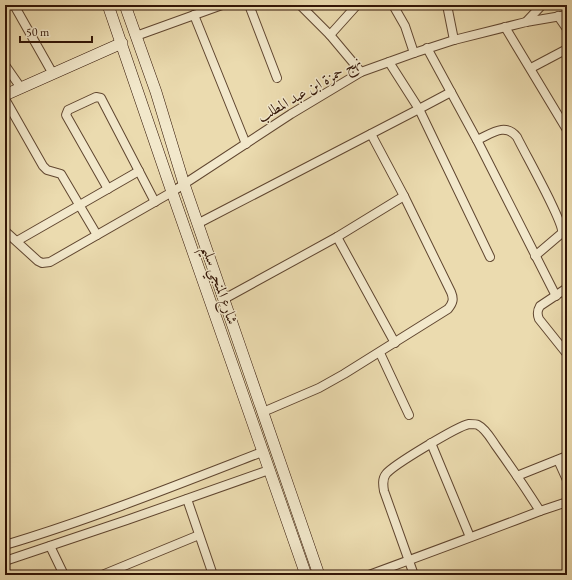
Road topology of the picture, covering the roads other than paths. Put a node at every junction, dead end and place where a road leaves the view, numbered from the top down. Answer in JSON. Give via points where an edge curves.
{"nodes":[{"id":1,"x":14,"y":5,"type":"edge"},
{"id":2,"x":108,"y":5,"type":"edge"},
{"id":3,"x":125,"y":5,"type":"edge"},
{"id":4,"x":221,"y":5,"type":"edge"},
{"id":5,"x":249,"y":5,"type":"edge"},
{"id":6,"x":300,"y":5,"type":"edge"},
{"id":7,"x":357,"y":5,"type":"edge"},
{"id":8,"x":394,"y":5,"type":"edge"},
{"id":9,"x":447,"y":5,"type":"edge"},
{"id":10,"x":542,"y":5,"type":"edge"},
{"id":11,"x":194,"y":15,"type":"junction"},
{"id":12,"x":563,"y":15,"type":"edge"},
{"id":13,"x":526,"y":22,"type":"junction"},
{"id":14,"x":505,"y":27,"type":"junction"},
{"id":15,"x":567,"y":29,"type":"edge"},
{"id":16,"x":330,"y":35,"type":"junction"},
{"id":17,"x":136,"y":36,"type":"junction"},
{"id":18,"x":454,"y":40,"type":"junction"},
{"id":19,"x":122,"y":43,"type":"junction"},
{"id":20,"x":427,"y":48,"type":"junction"},
{"id":21,"x":567,"y":50,"type":"edge"},
{"id":22,"x":414,"y":52,"type":"junction"},
{"id":23,"x":389,"y":62,"type":"junction"},
{"id":24,"x":5,"y":65,"type":"edge"},
{"id":25,"x":531,"y":68,"type":"junction"},
{"id":26,"x":361,"y":72,"type":"junction"},
{"id":27,"x":53,"y":74,"type":"junction"},
{"id":28,"x":277,"y":78,"type":"dead end"},
{"id":29,"x":21,"y":88,"type":"junction"},
{"id":30,"x":451,"y":92,"type":"junction"},
{"id":31,"x":5,"y":95,"type":"edge"},
{"id":32,"x":5,"y":99,"type":"edge"},
{"id":33,"x":419,"y":109,"type":"junction"},
{"id":34,"x":567,"y":130,"type":"edge"},
{"id":35,"x":371,"y":134,"type":"junction"},
{"id":36,"x":477,"y":140,"type":"junction"},
{"id":37,"x":246,"y":144,"type":"junction"},
{"id":38,"x":139,"y":172,"type":"junction"},
{"id":39,"x":184,"y":184,"type":"junction"},
{"id":40,"x":108,"y":189,"type":"junction"},
{"id":41,"x":172,"y":192,"type":"junction"},
{"id":42,"x":404,"y":196,"type":"junction"},
{"id":43,"x":155,"y":202,"type":"junction"},
{"id":44,"x":79,"y":206,"type":"junction"},
{"id":45,"x":198,"y":223,"type":"junction"},
{"id":46,"x":5,"y":231,"type":"edge"},
{"id":47,"x":97,"y":235,"type":"junction"},
{"id":48,"x":337,"y":237,"type":"junction"},
{"id":49,"x":17,"y":241,"type":"junction"},
{"id":50,"x":535,"y":256,"type":"junction"},
{"id":51,"x":490,"y":257,"type":"dead end"},
{"id":52,"x":567,"y":288,"type":"edge"},
{"id":53,"x":556,"y":296,"type":"junction"},
{"id":54,"x":224,"y":299,"type":"junction"},
{"id":55,"x":395,"y":343,"type":"junction"},
{"id":56,"x":380,"y":353,"type":"junction"},
{"id":57,"x":567,"y":353,"type":"edge"},
{"id":58,"x":263,"y":412,"type":"junction"},
{"id":59,"x":409,"y":415,"type":"dead end"},
{"id":60,"x":431,"y":444,"type":"junction"},
{"id":61,"x":262,"y":452,"type":"junction"},
{"id":62,"x":567,"y":456,"type":"edge"},
{"id":63,"x":558,"y":460,"type":"junction"},
{"id":64,"x":269,"y":470,"type":"junction"},
{"id":65,"x":517,"y":476,"type":"junction"},
{"id":66,"x":567,"y":480,"type":"edge"},
{"id":67,"x":187,"y":499,"type":"junction"},
{"id":68,"x":567,"y":502,"type":"edge"},
{"id":69,"x":540,"y":512,"type":"junction"},
{"id":70,"x":200,"y":535,"type":"junction"},
{"id":71,"x":470,"y":537,"type":"junction"},
{"id":72,"x":5,"y":545,"type":"edge"},
{"id":73,"x":50,"y":546,"type":"junction"},
{"id":74,"x":5,"y":560,"type":"edge"},
{"id":75,"x":409,"y":560,"type":"junction"},
{"id":76,"x":64,"y":575,"type":"edge"},
{"id":77,"x":102,"y":575,"type":"edge"},
{"id":78,"x":212,"y":575,"type":"edge"},
{"id":79,"x":306,"y":575,"type":"edge"},
{"id":80,"x":320,"y":575,"type":"edge"},
{"id":81,"x":369,"y":575,"type":"edge"},
{"id":82,"x":414,"y":575,"type":"edge"}],
"edges":[{"from":1,"to":27,"type":"street"},
{"from":2,"to":19,"type":"main road","name":"شارع المنجي سليم"},
{"from":3,"to":17,"type":"main road","name":"شارع المنجي سليم"},
{"from":4,"to":11,"type":"street"},
{"from":5,"to":28,"type":"street"},
{"from":6,"to":16,"type":"street"},
{"from":7,"to":16,"type":"street"},
{"from":8,"to":22,"type":"street"},
{"from":9,"to":18,"type":"street"},
{"from":10,"to":13,"type":"street"},
{"from":11,"to":17,"type":"street"},
{"from":11,"to":37,"type":"street"},
{"from":12,"to":13,"type":"street","name":"نهج حمزة ابن عبد المطلب"},
{"from":12,"to":15,"type":"street"},
{"from":13,"to":14,"type":"street","name":"نهج حمزة ابن عبد المطلب"},
{"from":14,"to":18,"type":"street","name":"نهج حمزة ابن عبد المطلب"},
{"from":14,"to":25,"type":"street"},
{"from":16,"to":26,"type":"street"},
{"from":17,"to":39,"type":"main road","name":"شارع المنجي سليم"},
{"from":18,"to":20,"type":"street","name":"نهج حمزة ابن عبد المطلب"},
{"from":19,"to":27,"type":"main road"},
{"from":19,"to":41,"type":"main road","name":"شارع المنجي سليم"},
{"from":20,"to":22,"type":"street","name":"نهج حمزة ابن عبد المطلب"},
{"from":20,"to":30,"type":"street"},
{"from":21,"to":25,"type":"street"},
{"from":22,"to":23,"type":"street","name":"نهج حمزة ابن عبد المطلب"},
{"from":23,"to":26,"type":"street","name":"نهج حمزة ابن عبد المطلب"},
{"from":23,"to":33,"type":"street"},
{"from":24,"to":29,"type":"street"},
{"from":25,"to":34,"type":"street"},
{"from":26,"to":37,"type":"street","name":"نهج حمزة ابن عبد المطلب"},
{"from":27,"to":29,"type":"main road"},
{"from":29,"to":31,"type":"main road"},
{"from":30,"to":33,"type":"street"},
{"from":30,"to":36,"type":"street"},
{"from":32,"to":44,"type":"street","via":[[44,168],[61,174]]},
{"from":33,"to":35,"type":"street"},
{"from":33,"to":51,"type":"street"},
{"from":35,"to":42,"type":"street"},
{"from":35,"to":45,"type":"street"},
{"from":36,"to":50,"type":"street"},
{"from":36,"to":50,"type":"street","via":[[502,129],[513,132],[556,212],[562,233]]},
{"from":37,"to":39,"type":"street","name":"نهج حمزة ابن عبد المطلب"},
{"from":38,"to":40,"type":"street"},
{"from":38,"to":40,"type":"street","via":[[101,98],[93,97],[68,110],[66,117]]},
{"from":38,"to":43,"type":"street"},
{"from":39,"to":41,"type":"street","name":"نهج حمزة ابن عبد المطلب"},
{"from":39,"to":45,"type":"main road","name":"شارع المنجي سليم"},
{"from":40,"to":44,"type":"street"},
{"from":41,"to":43,"type":"street","name":"نهج حمزة ابن عبد المطلب"},
{"from":41,"to":61,"type":"main road","name":"شارع المنجي سليم"},
{"from":42,"to":48,"type":"street"},
{"from":42,"to":55,"type":"street","via":[[453,301],[448,309]]},
{"from":43,"to":47,"type":"street","name":"نهج حمزة ابن عبد المطلب"},
{"from":44,"to":47,"type":"street"},
{"from":44,"to":49,"type":"street"},
{"from":45,"to":54,"type":"main road","name":"شارع المنجي سليم"},
{"from":46,"to":49,"type":"street","name":"نهج حمزة ابن عبد المطلب"},
{"from":47,"to":49,"type":"street","name":"نهج حمزة ابن عبد المطلب","via":[[46,263],[38,261]]},
{"from":48,"to":54,"type":"street"},
{"from":48,"to":55,"type":"street"},
{"from":50,"to":53,"type":"street"},
{"from":52,"to":53,"type":"street"},
{"from":53,"to":57,"type":"street","via":[[540,306],[537,314]]},
{"from":54,"to":58,"type":"main road","name":"شارع المنجي سليم"},
{"from":55,"to":56,"type":"street"},
{"from":56,"to":58,"type":"street","via":[[319,388]]},
{"from":56,"to":59,"type":"street"},
{"from":58,"to":80,"type":"main road","name":"شارع المنجي سليم"},
{"from":60,"to":65,"type":"street","via":[[460,427],[477,424],[485,431]]},
{"from":60,"to":71,"type":"street"},
{"from":60,"to":75,"type":"street","via":[[392,468],[384,477],[384,491]]},
{"from":61,"to":64,"type":"main road","name":"شارع المنجي سليم"},
{"from":61,"to":72,"type":"street","via":[[154,494]]},
{"from":62,"to":63,"type":"street"},
{"from":63,"to":65,"type":"street"},
{"from":63,"to":66,"type":"street"},
{"from":64,"to":67,"type":"street"},
{"from":64,"to":79,"type":"main road","name":"شارع المنجي سليم"},
{"from":65,"to":69,"type":"street"},
{"from":67,"to":70,"type":"street"},
{"from":67,"to":73,"type":"street"},
{"from":68,"to":69,"type":"street"},
{"from":69,"to":71,"type":"street"},
{"from":70,"to":77,"type":"street"},
{"from":70,"to":78,"type":"street"},
{"from":71,"to":75,"type":"street"},
{"from":73,"to":74,"type":"street"},
{"from":73,"to":76,"type":"street"},
{"from":75,"to":81,"type":"street"},
{"from":75,"to":82,"type":"street"}]}
